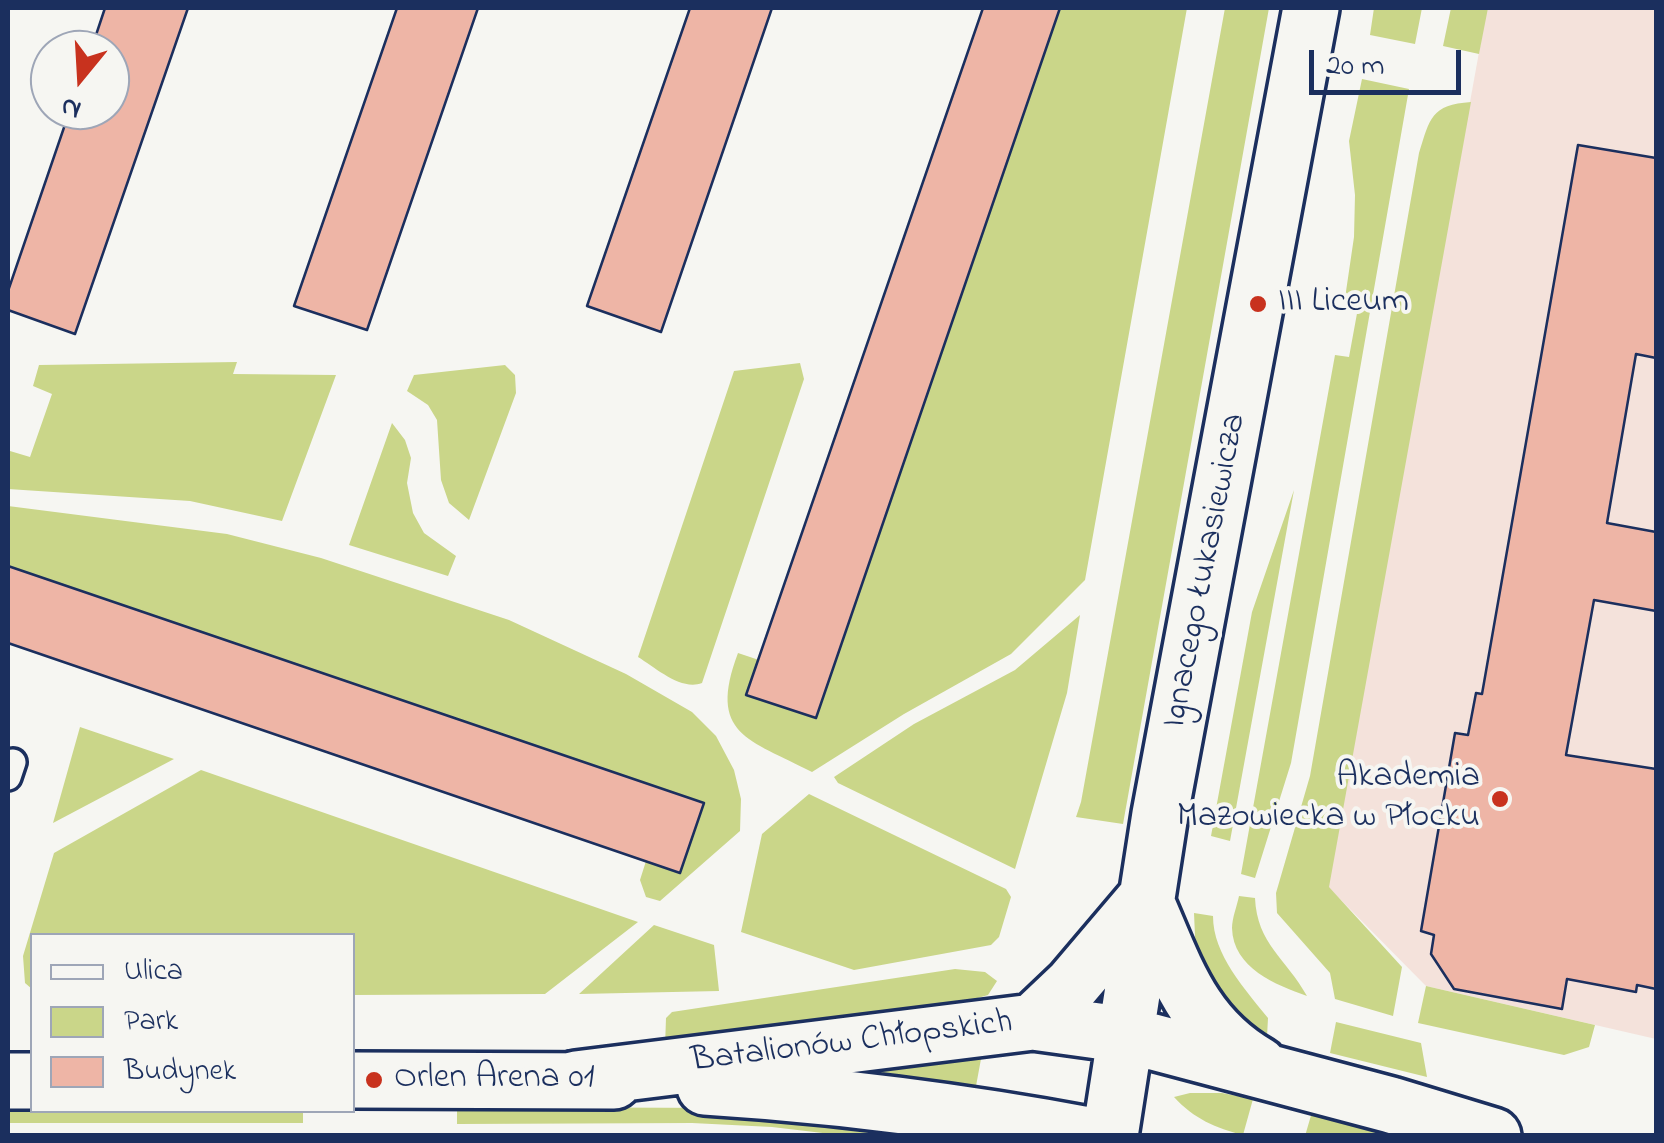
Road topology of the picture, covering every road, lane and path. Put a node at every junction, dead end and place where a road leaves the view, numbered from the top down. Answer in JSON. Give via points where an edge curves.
{"nodes":[{"id":1,"x":1312,"y":8,"type":"edge"},
{"id":2,"x":1145,"y":899,"type":"junction"},
{"id":3,"x":1033,"y":1022,"type":"junction"},
{"id":4,"x":1126,"y":1035,"type":"junction"},
{"id":5,"x":1280,"y":1077,"type":"junction"},
{"id":6,"x":576,"y":1078,"type":"junction"},
{"id":7,"x":355,"y":1080,"type":"edge"},
{"id":8,"x":1019,"y":1128,"type":"edge"},
{"id":9,"x":1094,"y":1136,"type":"edge"},
{"id":10,"x":1110,"y":1136,"type":"edge"},
{"id":11,"x":1493,"y":1136,"type":"edge"}],
"edges":[{"from":1,"to":2,"type":"street","name":"Ignacego Łukasiewicza"},
{"from":2,"to":3,"type":"street"},
{"from":2,"to":4,"type":"street","name":"Ignacego Łukasiewicza"},
{"from":2,"to":5,"type":"street","via":[[1181,982],[1213,1032]]},
{"from":3,"to":4,"type":"street","name":"Batalionów Chłopskich"},
{"from":3,"to":6,"type":"street","name":"Batalionów Chłopskich"},
{"from":4,"to":5,"type":"street","name":"Batalionów Chłopskich"},
{"from":4,"to":10,"type":"street","name":"Ignacego Łukasiewicza"},
{"from":5,"to":11,"type":"street"},
{"from":6,"to":7,"type":"street","name":"Batalionów Chłopskich"},
{"from":6,"to":8,"type":"street","name":"Batalionów Chłopskich","via":[[768,1091]]},
{"from":8,"to":9,"type":"street","name":"Batalionów Chłopskich"}]}
